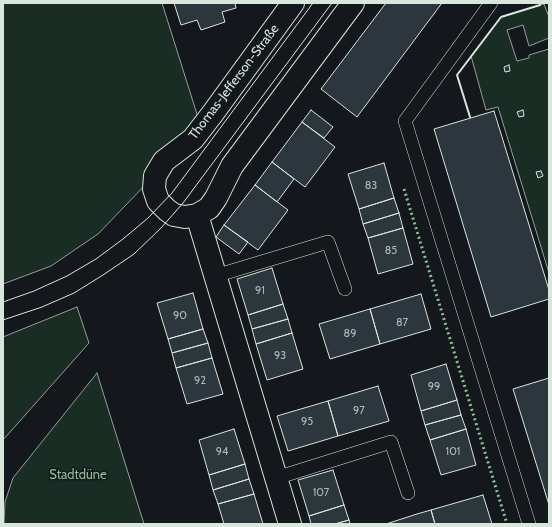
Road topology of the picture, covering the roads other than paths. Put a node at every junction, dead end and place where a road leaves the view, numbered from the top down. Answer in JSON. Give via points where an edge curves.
{"nodes":[{"id":1,"x":293,"y":3,"type":"edge"},
{"id":2,"x":353,"y":3,"type":"edge"},
{"id":3,"x":491,"y":3,"type":"edge"},
{"id":4,"x":197,"y":215,"type":"junction"},
{"id":5,"x":215,"y":276,"type":"junction"},
{"id":6,"x":345,"y":289,"type":"dead end"},
{"id":7,"x":276,"y":478,"type":"junction"},
{"id":8,"x":408,"y":493,"type":"dead end"},
{"id":9,"x":290,"y":524,"type":"edge"},
{"id":10,"x":529,"y":524,"type":"edge"}],
"edges":[{"from":1,"to":4,"type":"street","name":"Thomas-Jefferson-Straße","via":[[193,139],[164,160],[155,176],[154,189],[158,201],[167,210],[174,215],[185,217]]},
{"from":2,"to":4,"type":"street","via":[[232,166],[209,208]]},
{"from":3,"to":10,"type":"lane","via":[[405,121]]},
{"from":4,"to":5,"type":"street"},
{"from":5,"to":6,"type":"lane","via":[[328,242]]},
{"from":5,"to":7,"type":"street"},
{"from":7,"to":8,"type":"lane","via":[[391,442]]},
{"from":7,"to":9,"type":"street"}]}
